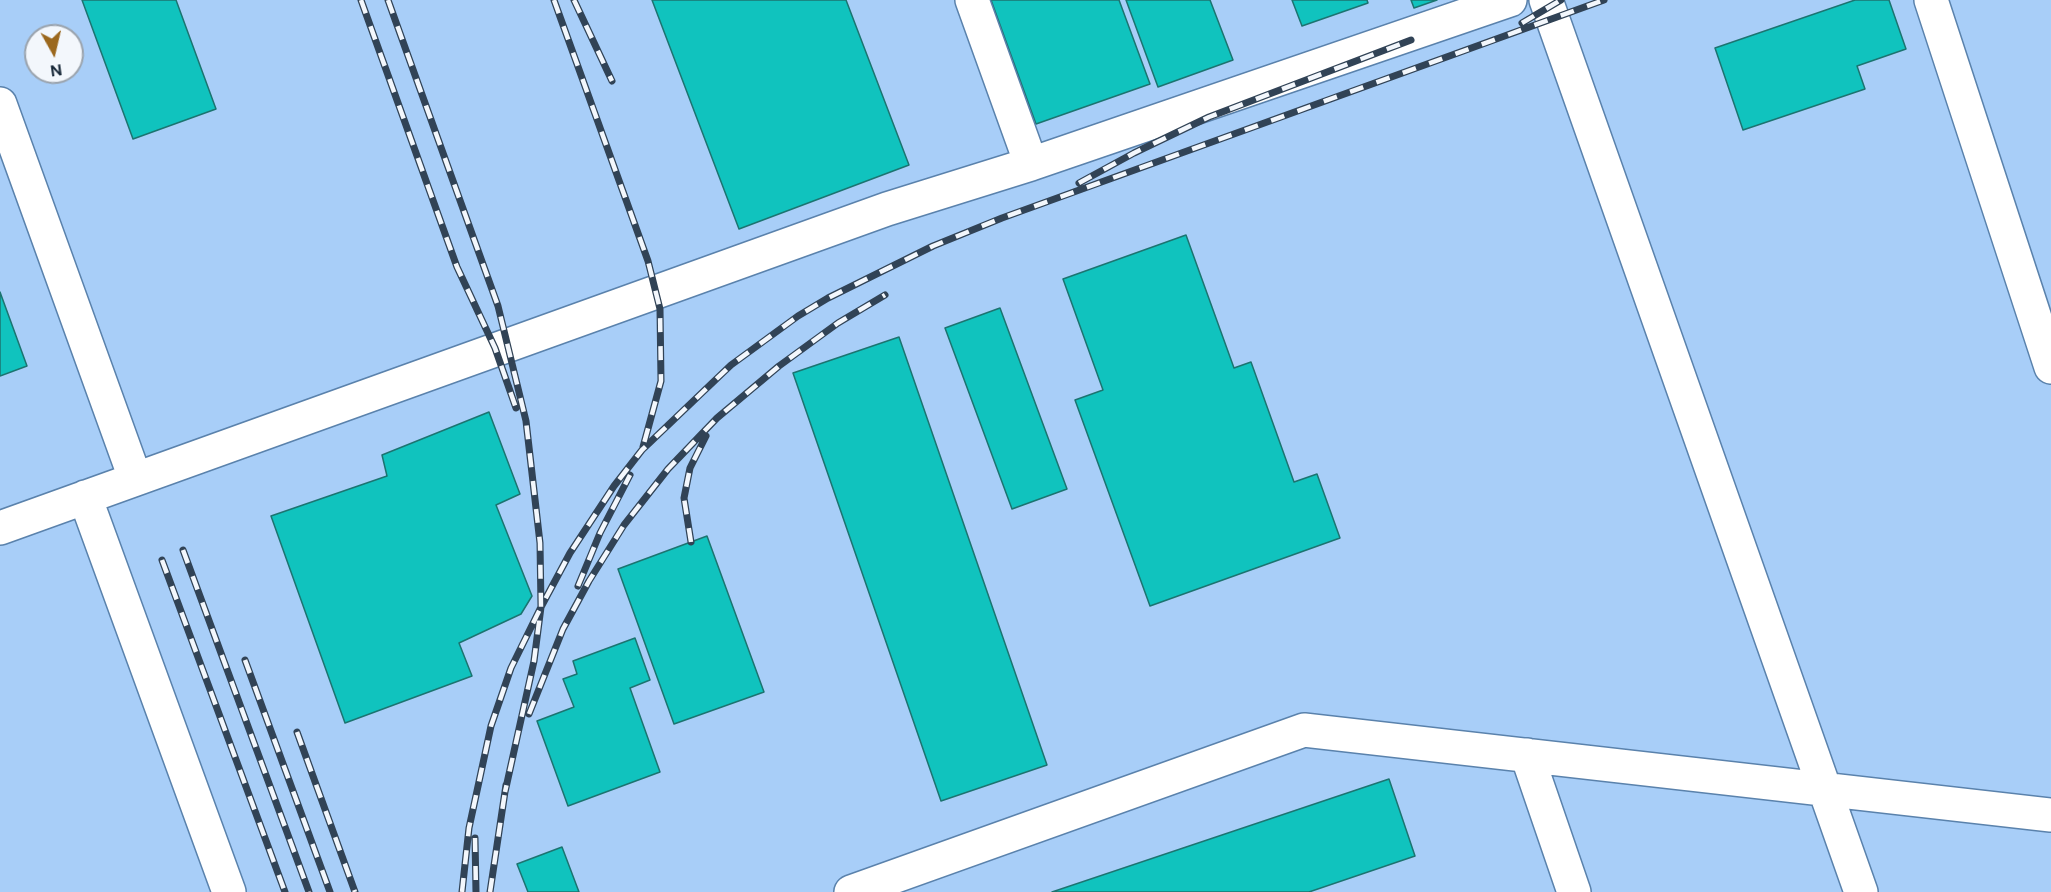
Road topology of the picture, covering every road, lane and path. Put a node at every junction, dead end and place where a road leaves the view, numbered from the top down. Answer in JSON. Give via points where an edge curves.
{"nodes":[{"id":1,"x":972,"y":0,"type":"edge"},
{"id":2,"x":1510,"y":0,"type":"edge"},
{"id":3,"x":1546,"y":0,"type":"edge"},
{"id":4,"x":1931,"y":0,"type":"edge"},
{"id":5,"x":0,"y":104,"type":"edge"},
{"id":6,"x":1031,"y":164,"type":"junction"},
{"id":7,"x":2051,"y":367,"type":"edge"},
{"id":8,"x":135,"y":478,"type":"junction"},
{"id":9,"x":85,"y":497,"type":"junction"},
{"id":10,"x":0,"y":528,"type":"edge"},
{"id":11,"x":1527,"y":755,"type":"junction"},
{"id":12,"x":1823,"y":789,"type":"junction"},
{"id":13,"x":2051,"y":815,"type":"edge"},
{"id":14,"x":229,"y":892,"type":"edge"},
{"id":15,"x":851,"y":892,"type":"edge"},
{"id":16,"x":1574,"y":892,"type":"edge"},
{"id":17,"x":1861,"y":892,"type":"edge"}],
"edges":[{"from":1,"to":6,"type":"lane"},
{"from":2,"to":6,"type":"lane"},
{"from":3,"to":12,"type":"lane"},
{"from":4,"to":7,"type":"lane"},
{"from":5,"to":8,"type":"lane"},
{"from":6,"to":8,"type":"lane","via":[[876,213]]},
{"from":8,"to":9,"type":"lane"},
{"from":9,"to":10,"type":"lane"},
{"from":9,"to":14,"type":"lane"},
{"from":11,"to":12,"type":"lane"},
{"from":11,"to":15,"type":"lane","via":[[1304,730]]},
{"from":11,"to":16,"type":"lane"},
{"from":12,"to":13,"type":"lane"},
{"from":12,"to":17,"type":"lane"}]}
